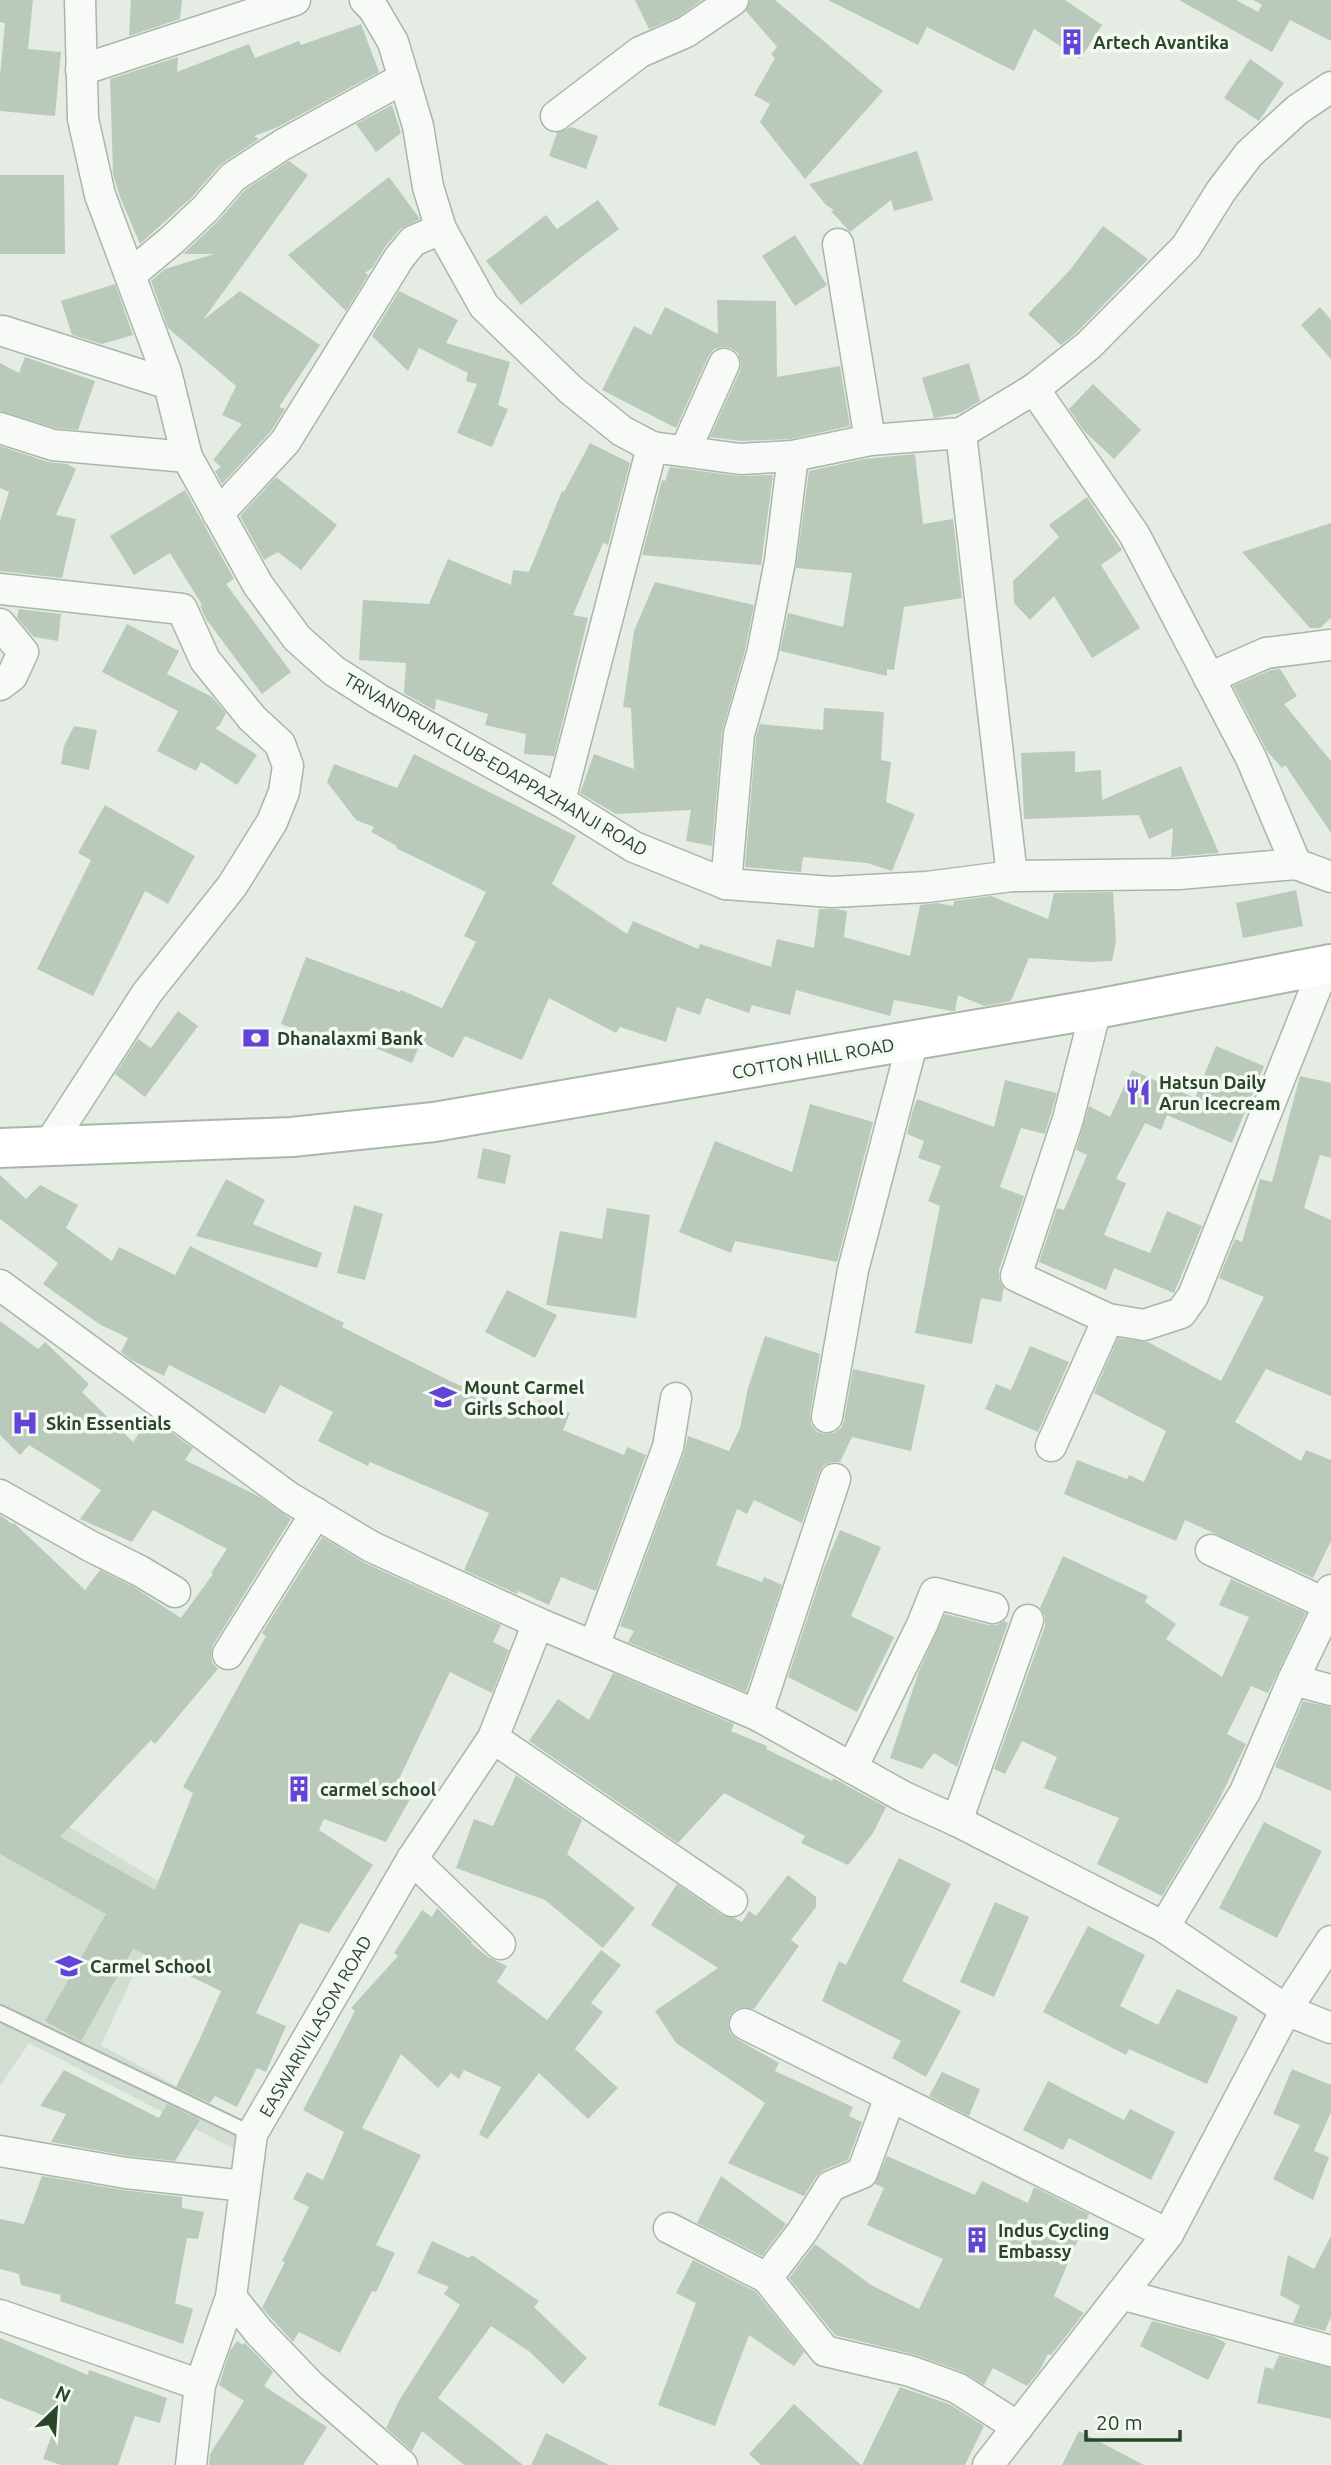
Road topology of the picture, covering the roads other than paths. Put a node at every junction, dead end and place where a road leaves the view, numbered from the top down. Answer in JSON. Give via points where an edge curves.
{"nodes":[{"id":1,"x":80,"y":0,"type":"edge"},
{"id":2,"x":295,"y":0,"type":"edge"},
{"id":3,"x":365,"y":0,"type":"edge"},
{"id":4,"x":733,"y":0,"type":"edge"},
{"id":5,"x":82,"y":70,"type":"junction"},
{"id":6,"x":404,"y":78,"type":"junction"},
{"id":7,"x":1331,"y":87,"type":"edge"},
{"id":8,"x":556,"y":116,"type":"dead end"},
{"id":9,"x":441,"y":229,"type":"junction"},
{"id":10,"x":838,"y":244,"type":"dead end"},
{"id":11,"x":130,"y":275,"type":"junction"},
{"id":12,"x":3,"y":331,"type":"dead end"},
{"id":13,"x":724,"y":364,"type":"dead end"},
{"id":14,"x":169,"y":384,"type":"junction"},
{"id":15,"x":1034,"y":389,"type":"junction"},
{"id":16,"x":0,"y":428,"type":"edge"},
{"id":17,"x":961,"y":433,"type":"junction"},
{"id":18,"x":870,"y":440,"type":"junction"},
{"id":19,"x":652,"y":447,"type":"junction"},
{"id":20,"x":685,"y":451,"type":"junction"},
{"id":21,"x":793,"y":456,"type":"junction"},
{"id":22,"x":187,"y":457,"type":"junction"},
{"id":23,"x":218,"y":514,"type":"junction"},
{"id":24,"x":0,"y":589,"type":"edge"},
{"id":25,"x":0,"y":624,"type":"edge"},
{"id":26,"x":1331,"y":645,"type":"edge"},
{"id":27,"x":1209,"y":678,"type":"junction"},
{"id":28,"x":0,"y":685,"type":"edge"},
{"id":29,"x":560,"y":801,"type":"junction"},
{"id":30,"x":1296,"y":864,"type":"junction"},
{"id":31,"x":1012,"y":876,"type":"junction"},
{"id":32,"x":1331,"y":877,"type":"edge"},
{"id":33,"x":726,"y":884,"type":"junction"},
{"id":34,"x":1328,"y":965,"type":"edge"},
{"id":35,"x":1096,"y":1009,"type":"junction"},
{"id":36,"x":913,"y":1040,"type":"junction"},
{"id":37,"x":48,"y":1146,"type":"junction"},
{"id":38,"x":0,"y":1149,"type":"edge"},
{"id":39,"x":0,"y":1285,"type":"edge"},
{"id":40,"x":1108,"y":1319,"type":"junction"},
{"id":41,"x":676,"y":1398,"type":"dead end"},
{"id":42,"x":827,"y":1417,"type":"dead end"},
{"id":43,"x":1051,"y":1446,"type":"dead end"},
{"id":44,"x":835,"y":1479,"type":"dead end"},
{"id":45,"x":0,"y":1495,"type":"edge"},
{"id":46,"x":316,"y":1513,"type":"junction"},
{"id":47,"x":1211,"y":1550,"type":"dead end"},
{"id":48,"x":175,"y":1592,"type":"dead end"},
{"id":49,"x":1330,"y":1597,"type":"edge"},
{"id":50,"x":993,"y":1608,"type":"dead end"},
{"id":51,"x":1028,"y":1620,"type":"dead end"},
{"id":52,"x":538,"y":1623,"type":"junction"},
{"id":53,"x":594,"y":1646,"type":"junction"},
{"id":54,"x":228,"y":1654,"type":"dead end"},
{"id":55,"x":1293,"y":1680,"type":"junction"},
{"id":56,"x":1331,"y":1690,"type":"edge"},
{"id":57,"x":757,"y":1715,"type":"junction"},
{"id":58,"x":493,"y":1738,"type":"junction"},
{"id":59,"x":852,"y":1768,"type":"junction"},
{"id":60,"x":957,"y":1821,"type":"junction"},
{"id":61,"x":412,"y":1859,"type":"junction"},
{"id":62,"x":732,"y":1901,"type":"dead end"},
{"id":63,"x":1164,"y":1927,"type":"junction"},
{"id":64,"x":1331,"y":1941,"type":"edge"},
{"id":65,"x":500,"y":1944,"type":"dead end"},
{"id":66,"x":1286,"y":2010,"type":"junction"},
{"id":67,"x":0,"y":2013,"type":"edge"},
{"id":68,"x":745,"y":2024,"type":"dead end"},
{"id":69,"x":1331,"y":2028,"type":"edge"},
{"id":70,"x":890,"y":2097,"type":"junction"},
{"id":71,"x":252,"y":2134,"type":"junction"},
{"id":72,"x":0,"y":2151,"type":"edge"},
{"id":73,"x":245,"y":2186,"type":"junction"},
{"id":74,"x":669,"y":2228,"type":"dead end"},
{"id":75,"x":1168,"y":2234,"type":"junction"},
{"id":76,"x":767,"y":2278,"type":"junction"},
{"id":77,"x":1121,"y":2294,"type":"junction"},
{"id":78,"x":230,"y":2297,"type":"junction"},
{"id":79,"x":0,"y":2315,"type":"edge"},
{"id":80,"x":1331,"y":2351,"type":"edge"},
{"id":81,"x":200,"y":2385,"type":"junction"},
{"id":82,"x":1018,"y":2427,"type":"junction"},
{"id":83,"x":191,"y":2465,"type":"edge"},
{"id":84,"x":402,"y":2465,"type":"edge"},
{"id":85,"x":988,"y":2465,"type":"edge"}],
"edges":[{"from":1,"to":5,"type":"street","name":"TRIVANDRUM CLUB-EDAPPAZHANJI ROAD"},
{"from":2,"to":5,"type":"street"},
{"from":3,"to":6,"type":"street","via":[[393,42]]},
{"from":4,"to":8,"type":"street","via":[[686,32],[640,52]]},
{"from":5,"to":11,"type":"street","name":"TRIVANDRUM CLUB-EDAPPAZHANJI ROAD","via":[[83,120],[100,195]]},
{"from":6,"to":9,"type":"street"},
{"from":6,"to":11,"type":"street","via":[[233,177],[205,209]]},
{"from":7,"to":15,"type":"street","via":[[1297,110],[1250,154],[1186,247],[1088,345]]},
{"from":9,"to":19,"type":"street","via":[[484,306],[571,390],[622,431]]},
{"from":9,"to":23,"type":"street","via":[[413,241],[399,258],[285,442]]},
{"from":10,"to":18,"type":"street"},
{"from":11,"to":14,"type":"street","name":"TRIVANDRUM CLUB-EDAPPAZHANJI ROAD"},
{"from":12,"to":14,"type":"street"},
{"from":13,"to":20,"type":"street"},
{"from":14,"to":22,"type":"street","name":"TRIVANDRUM CLUB-EDAPPAZHANJI ROAD"},
{"from":15,"to":17,"type":"street"},
{"from":15,"to":27,"type":"street","via":[[1134,534]]},
{"from":16,"to":22,"type":"street","via":[[53,444]]},
{"from":17,"to":18,"type":"street"},
{"from":17,"to":31,"type":"street"},
{"from":18,"to":21,"type":"street"},
{"from":19,"to":20,"type":"street"},
{"from":19,"to":29,"type":"street"},
{"from":20,"to":21,"type":"street","via":[[740,459]]},
{"from":21,"to":33,"type":"street","via":[[762,654],[739,734]]},
{"from":22,"to":23,"type":"street","name":"TRIVANDRUM CLUB-EDAPPAZHANJI ROAD"},
{"from":23,"to":29,"type":"street","name":"TRIVANDRUM CLUB-EDAPPAZHANJI ROAD","via":[[273,607],[297,638],[334,671]]},
{"from":24,"to":37,"type":"street","via":[[182,609],[205,660],[252,718],[280,744],[288,766],[272,822],[232,886],[147,993]]},
{"from":25,"to":28,"type":"street","via":[[23,652],[12,677]]},
{"from":26,"to":27,"type":"street","via":[[1266,653]]},
{"from":27,"to":30,"type":"street","via":[[1251,758]]},
{"from":29,"to":33,"type":"street","name":"TRIVANDRUM CLUB-EDAPPAZHANJI ROAD","via":[[634,847]]},
{"from":30,"to":31,"type":"street","name":"TRIVANDRUM CLUB-EDAPPAZHANJI ROAD","via":[[1179,874]]},
{"from":30,"to":32,"type":"street","name":"TRIVANDRUM CLUB-EDAPPAZHANJI ROAD"},
{"from":31,"to":33,"type":"street","name":"TRIVANDRUM CLUB-EDAPPAZHANJI ROAD","via":[[832,892]]},
{"from":34,"to":35,"type":"main road","name":"COTTON HILL ROAD"},
{"from":34,"to":40,"type":"street","via":[[1193,1296],[1181,1313],[1144,1325]]},
{"from":35,"to":36,"type":"main road","name":"COTTON HILL ROAD"},
{"from":35,"to":40,"type":"street","via":[[1068,1119],[1016,1276]]},
{"from":36,"to":37,"type":"main road","name":"COTTON HILL ROAD","via":[[434,1122],[292,1138]]},
{"from":36,"to":42,"type":"street","via":[[853,1270]]},
{"from":37,"to":38,"type":"main road","name":"COTTON HILL ROAD"},
{"from":39,"to":46,"type":"street"},
{"from":40,"to":43,"type":"street"},
{"from":41,"to":53,"type":"street","via":[[668,1447]]},
{"from":44,"to":57,"type":"street"},
{"from":45,"to":48,"type":"street"},
{"from":46,"to":52,"type":"street","via":[[372,1546]]},
{"from":46,"to":54,"type":"street"},
{"from":47,"to":49,"type":"street"},
{"from":49,"to":55,"type":"street"},
{"from":50,"to":59,"type":"street","via":[[935,1593]]},
{"from":51,"to":60,"type":"street"},
{"from":52,"to":53,"type":"street"},
{"from":52,"to":58,"type":"street","name":"EASWARIVILASOM ROAD"},
{"from":53,"to":57,"type":"street"},
{"from":55,"to":56,"type":"street"},
{"from":55,"to":63,"type":"street","via":[[1245,1792]]},
{"from":57,"to":59,"type":"street"},
{"from":58,"to":61,"type":"street","name":"EASWARIVILASOM ROAD"},
{"from":58,"to":62,"type":"street"},
{"from":59,"to":60,"type":"street"},
{"from":60,"to":63,"type":"street"},
{"from":61,"to":65,"type":"street"},
{"from":61,"to":71,"type":"street","name":"EASWARIVILASOM ROAD"},
{"from":63,"to":66,"type":"street"},
{"from":64,"to":66,"type":"street"},
{"from":66,"to":69,"type":"street"},
{"from":66,"to":75,"type":"street"},
{"from":67,"to":71,"type":"lane"},
{"from":68,"to":70,"type":"street"},
{"from":70,"to":75,"type":"street"},
{"from":70,"to":76,"type":"street","via":[[862,2174],[831,2186]]},
{"from":71,"to":73,"type":"street","name":"EASWARIVILASOM ROAD"},
{"from":72,"to":73,"type":"street","via":[[126,2173]]},
{"from":73,"to":78,"type":"street","name":"EASWARIVILASOM ROAD"},
{"from":74,"to":76,"type":"street"},
{"from":75,"to":77,"type":"street"},
{"from":76,"to":82,"type":"street","via":[[825,2351],[910,2371],[957,2388]]},
{"from":77,"to":80,"type":"street"},
{"from":77,"to":82,"type":"street"},
{"from":78,"to":81,"type":"street","name":"EASWARIVILASOM ROAD"},
{"from":78,"to":84,"type":"street","via":[[310,2385]]},
{"from":79,"to":81,"type":"street"},
{"from":81,"to":83,"type":"street","name":"EASWARIVILASOM ROAD"},
{"from":82,"to":85,"type":"street"}]}
